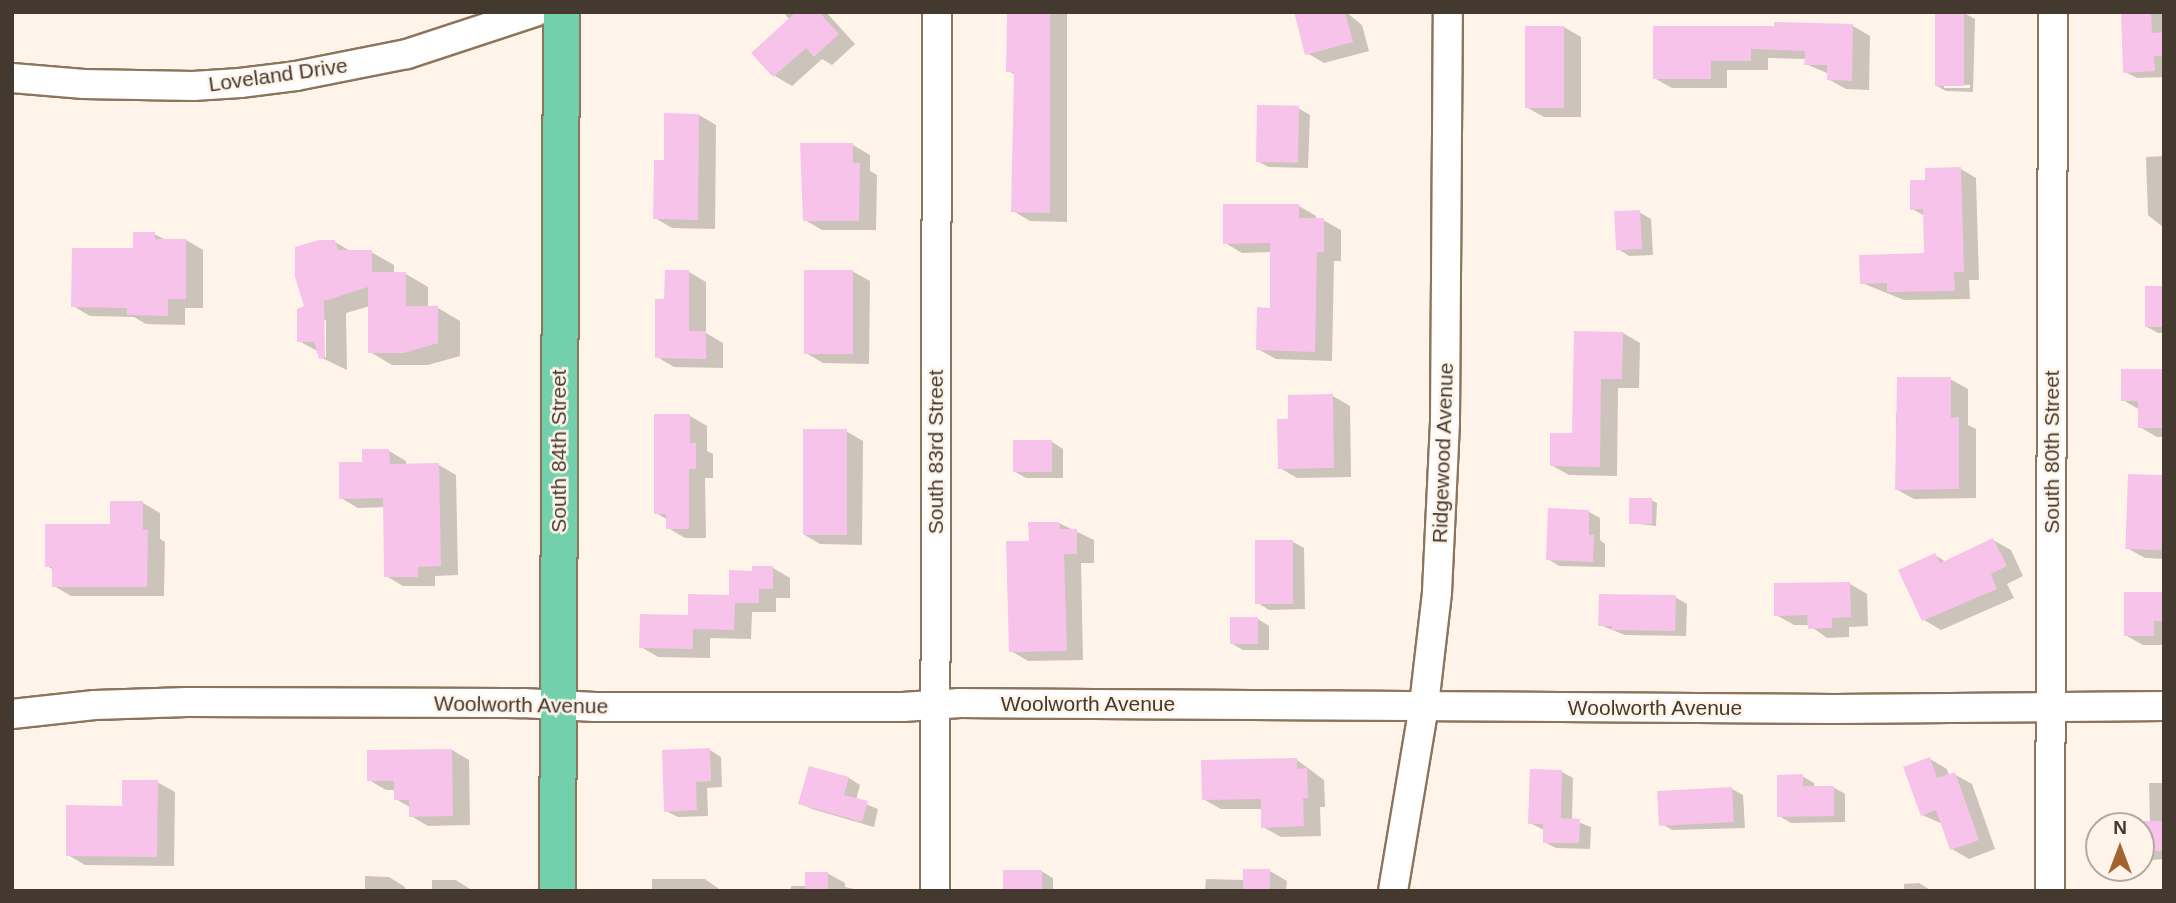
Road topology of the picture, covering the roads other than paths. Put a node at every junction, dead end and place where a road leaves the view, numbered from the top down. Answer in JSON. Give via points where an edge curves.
{"nodes":[{"id":1,"x":535,"y":12,"type":"edge"},
{"id":2,"x":561,"y":12,"type":"edge"},
{"id":3,"x":937,"y":12,"type":"edge"},
{"id":4,"x":1448,"y":12,"type":"edge"},
{"id":5,"x":2053,"y":12,"type":"edge"},
{"id":6,"x":12,"y":78,"type":"edge"},
{"id":7,"x":558,"y":705,"type":"junction"},
{"id":8,"x":936,"y":705,"type":"junction"},
{"id":9,"x":1424,"y":705,"type":"junction"},
{"id":10,"x":2051,"y":705,"type":"junction"},
{"id":11,"x":2164,"y":706,"type":"edge"},
{"id":12,"x":12,"y":714,"type":"edge"},
{"id":13,"x":557,"y":891,"type":"edge"},
{"id":14,"x":935,"y":891,"type":"edge"},
{"id":15,"x":1393,"y":891,"type":"edge"},
{"id":16,"x":2050,"y":891,"type":"edge"}],
"edges":[{"from":1,"to":6,"type":"street","name":"Loveland Drive","via":[[407,54],[274,79],[193,86]]},
{"from":2,"to":7,"type":"main road","name":"South 84th Street"},
{"from":3,"to":8,"type":"street","name":"South 83rd Street"},
{"from":4,"to":9,"type":"street","name":"Ridgewood Avenue","via":[[1445,421],[1437,592]]},
{"from":5,"to":10,"type":"street","name":"South 80th Street"},
{"from":7,"to":8,"type":"street","name":"Woolworth Avenue"},
{"from":7,"to":12,"type":"street","name":"Woolworth Avenue","via":[[187,702]]},
{"from":7,"to":13,"type":"main road","name":"South 84th Street"},
{"from":8,"to":9,"type":"street","name":"Woolworth Avenue"},
{"from":8,"to":14,"type":"street","name":"South 83rd Street"},
{"from":9,"to":10,"type":"street","name":"Woolworth Avenue","via":[[1834,709]]},
{"from":9,"to":15,"type":"street","name":"Ridgewood Avenue"},
{"from":10,"to":11,"type":"street","name":"Woolworth Avenue"},
{"from":10,"to":16,"type":"street","name":"South 80th Street"}]}
